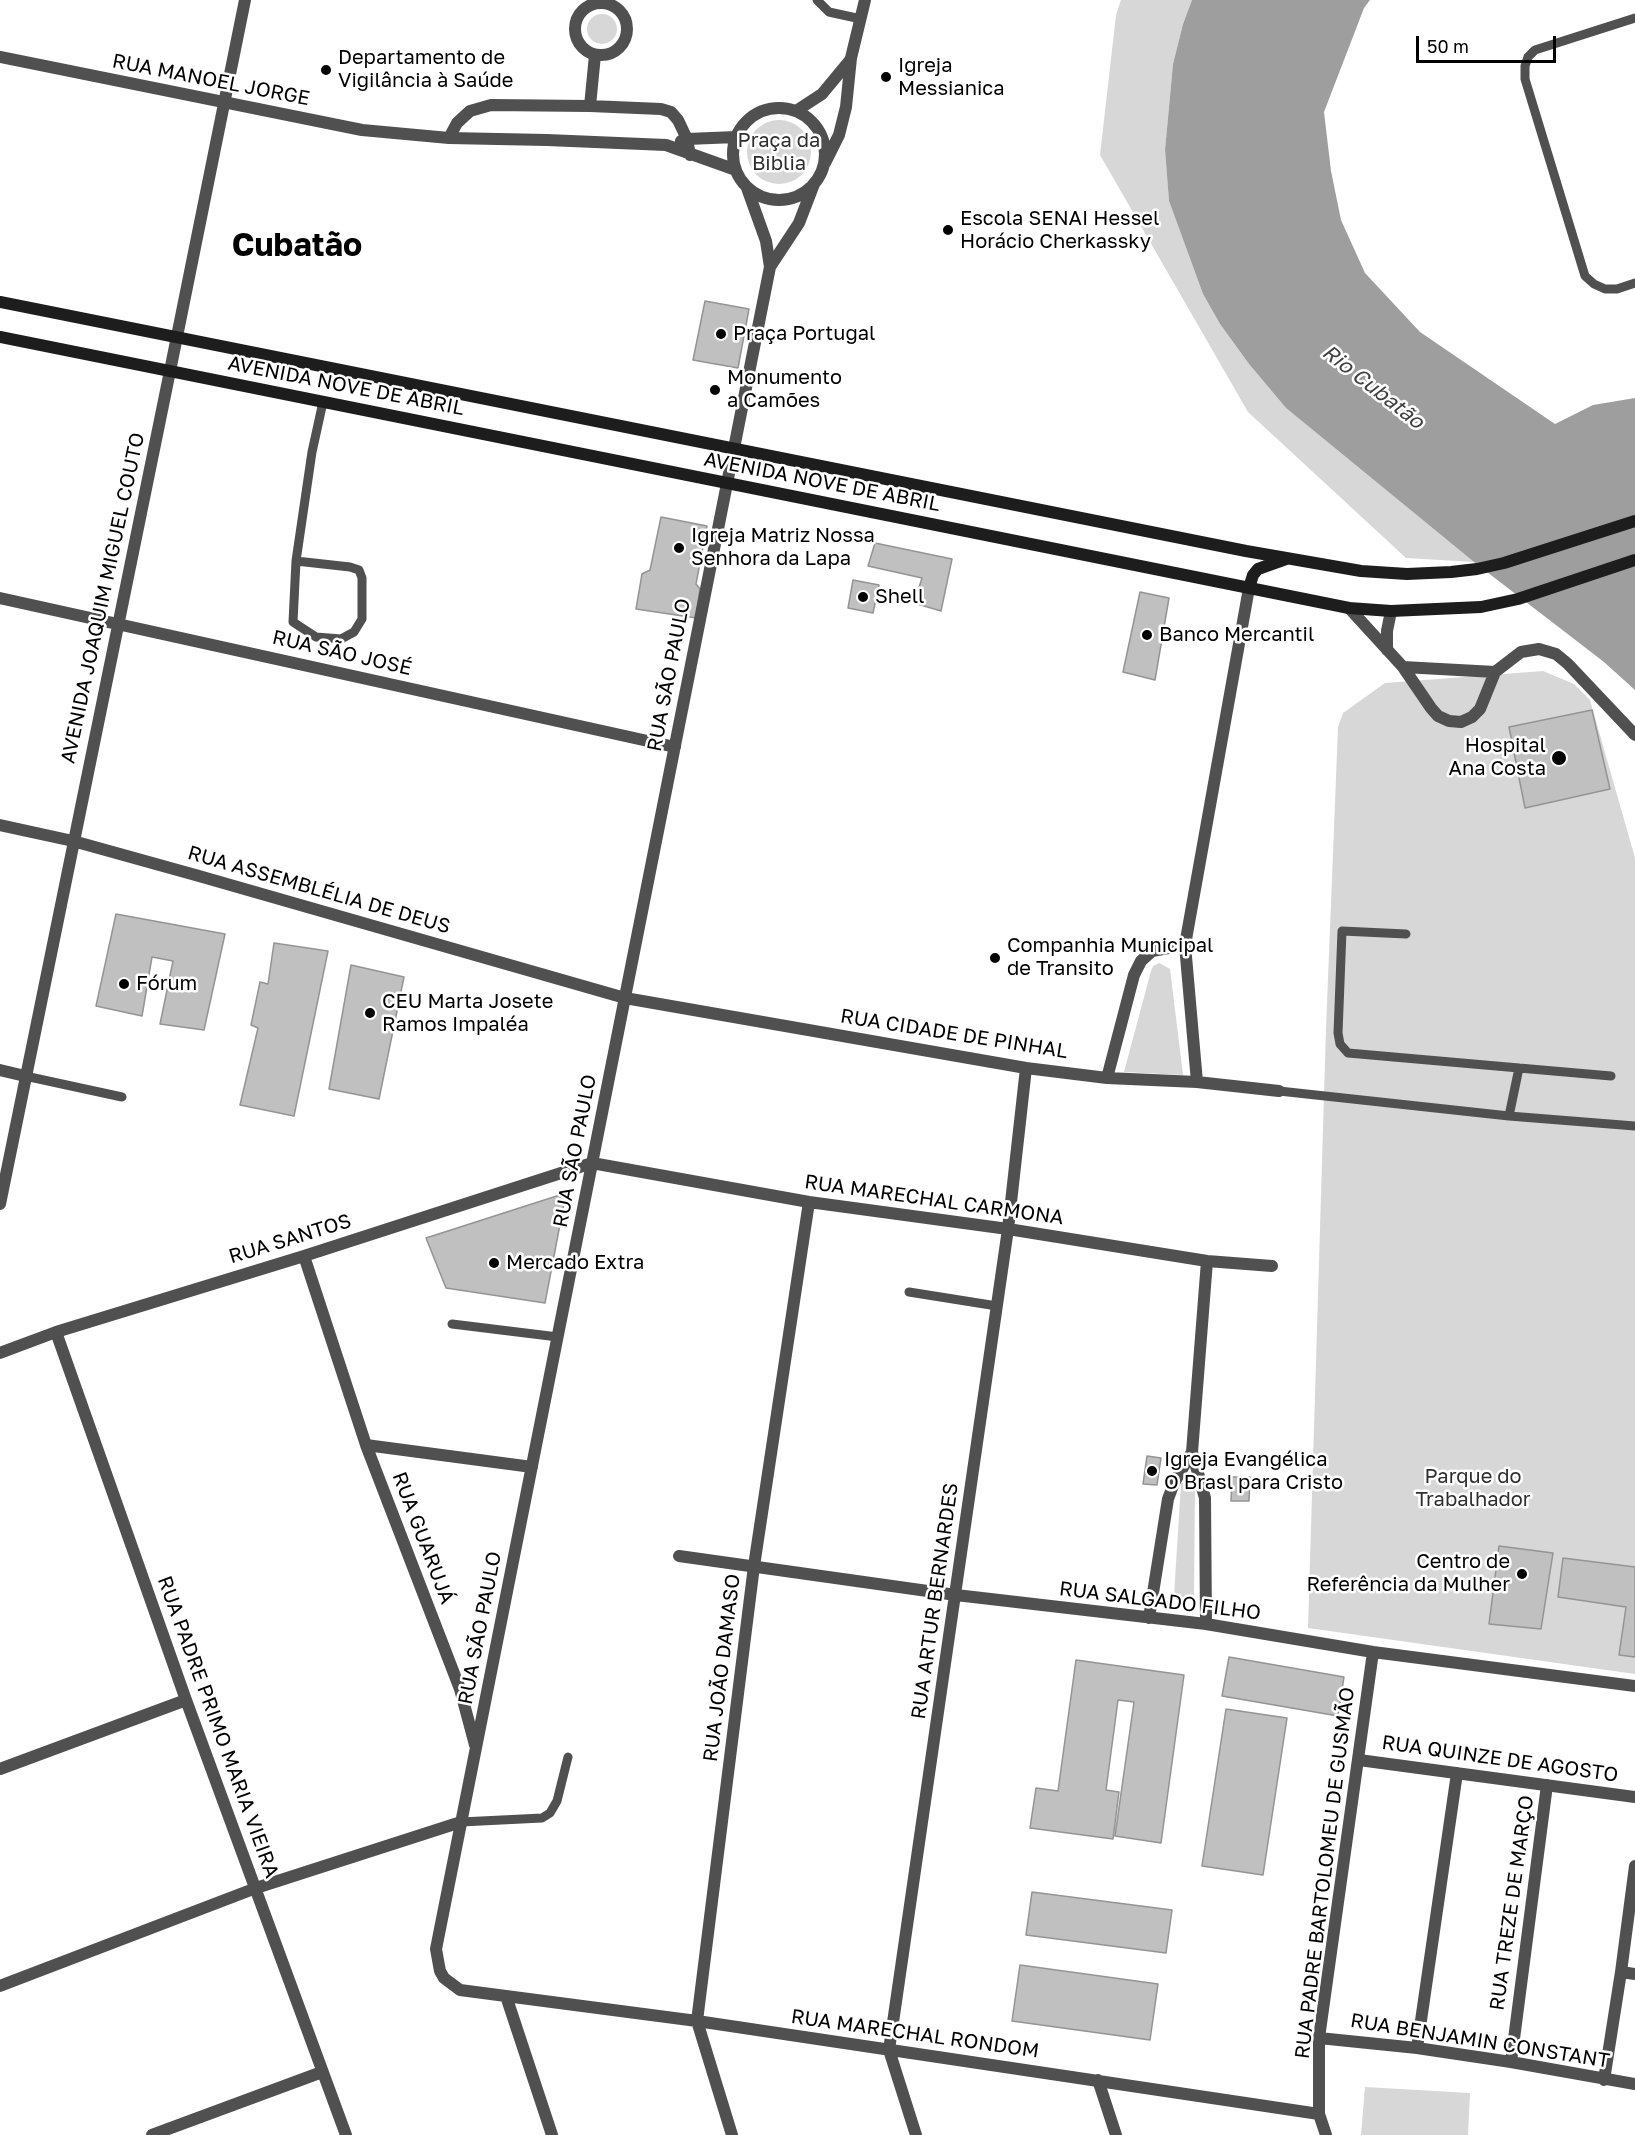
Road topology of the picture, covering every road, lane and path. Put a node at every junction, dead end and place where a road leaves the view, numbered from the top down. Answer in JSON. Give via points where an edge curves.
{"nodes":[{"id":1,"x":245,"y":0,"type":"edge"},
{"id":2,"x":818,"y":0,"type":"edge"},
{"id":3,"x":866,"y":0,"type":"edge"},
{"id":4,"x":1635,"y":18,"type":"edge"},
{"id":5,"x":861,"y":19,"type":"junction"},
{"id":6,"x":595,"y":55,"type":"junction"},
{"id":7,"x":0,"y":57,"type":"edge"},
{"id":8,"x":851,"y":58,"type":"junction"},
{"id":9,"x":224,"y":103,"type":"junction"},
{"id":10,"x":590,"y":106,"type":"junction"},
{"id":11,"x":796,"y":111,"type":"junction"},
{"id":12,"x":736,"y":137,"type":"junction"},
{"id":13,"x":449,"y":138,"type":"junction"},
{"id":14,"x":687,"y":139,"type":"junction"},
{"id":15,"x":666,"y":146,"type":"junction"},
{"id":16,"x":690,"y":155,"type":"junction"},
{"id":17,"x":823,"y":167,"type":"junction"},
{"id":18,"x":736,"y":170,"type":"junction"},
{"id":19,"x":815,"y":182,"type":"junction"},
{"id":20,"x":747,"y":188,"type":"junction"},
{"id":21,"x":770,"y":267,"type":"junction"},
{"id":22,"x":1635,"y":283,"type":"edge"},
{"id":23,"x":0,"y":302,"type":"edge"},
{"id":24,"x":0,"y":337,"type":"edge"},
{"id":25,"x":176,"y":338,"type":"junction"},
{"id":26,"x":170,"y":371,"type":"junction"},
{"id":27,"x":323,"y":402,"type":"junction"},
{"id":28,"x":734,"y":449,"type":"junction"},
{"id":29,"x":727,"y":483,"type":"junction"},
{"id":30,"x":1635,"y":521,"type":"edge"},
{"id":31,"x":1287,"y":558,"type":"junction"},
{"id":32,"x":1635,"y":560,"type":"edge"},
{"id":33,"x":296,"y":561,"type":"junction"},
{"id":34,"x":1249,"y":588,"type":"junction"},
{"id":35,"x":0,"y":598,"type":"edge"},
{"id":36,"x":1349,"y":608,"type":"junction"},
{"id":37,"x":1391,"y":611,"type":"junction"},
{"id":38,"x":118,"y":623,"type":"junction"},
{"id":39,"x":1387,"y":650,"type":"junction"},
{"id":40,"x":1403,"y":667,"type":"junction"},
{"id":41,"x":1495,"y":672,"type":"junction"},
{"id":42,"x":1635,"y":735,"type":"edge"},
{"id":43,"x":675,"y":747,"type":"junction"},
{"id":44,"x":0,"y":825,"type":"edge"},
{"id":45,"x":73,"y":841,"type":"junction"},
{"id":46,"x":1406,"y":934,"type":"dead end"},
{"id":47,"x":1185,"y":945,"type":"junction"},
{"id":48,"x":625,"y":998,"type":"junction"},
{"id":49,"x":1026,"y":1068,"type":"junction"},
{"id":50,"x":1519,"y":1068,"type":"junction"},
{"id":51,"x":0,"y":1070,"type":"edge"},
{"id":52,"x":25,"y":1076,"type":"junction"},
{"id":53,"x":1611,"y":1076,"type":"dead end"},
{"id":54,"x":1107,"y":1078,"type":"junction"},
{"id":55,"x":1197,"y":1082,"type":"junction"},
{"id":56,"x":1279,"y":1091,"type":"joint"},
{"id":57,"x":122,"y":1097,"type":"dead end"},
{"id":58,"x":1509,"y":1116,"type":"junction"},
{"id":59,"x":1635,"y":1126,"type":"edge"},
{"id":60,"x":592,"y":1163,"type":"junction"},
{"id":61,"x":809,"y":1202,"type":"junction"},
{"id":62,"x":0,"y":1204,"type":"edge"},
{"id":63,"x":1008,"y":1229,"type":"junction"},
{"id":64,"x":304,"y":1256,"type":"junction"},
{"id":65,"x":1207,"y":1261,"type":"junction"},
{"id":66,"x":1272,"y":1266,"type":"dead end"},
{"id":67,"x":909,"y":1292,"type":"dead end"},
{"id":68,"x":997,"y":1306,"type":"junction"},
{"id":69,"x":452,"y":1324,"type":"dead end"},
{"id":70,"x":56,"y":1332,"type":"junction"},
{"id":71,"x":558,"y":1337,"type":"junction"},
{"id":72,"x":0,"y":1353,"type":"edge"},
{"id":73,"x":366,"y":1445,"type":"junction"},
{"id":74,"x":1192,"y":1452,"type":"junction"},
{"id":75,"x":532,"y":1467,"type":"junction"},
{"id":76,"x":679,"y":1556,"type":"dead end"},
{"id":77,"x":754,"y":1566,"type":"junction"},
{"id":78,"x":956,"y":1595,"type":"junction"},
{"id":79,"x":1149,"y":1618,"type":"junction"},
{"id":80,"x":1206,"y":1624,"type":"junction"},
{"id":81,"x":1373,"y":1652,"type":"junction"},
{"id":82,"x":1635,"y":1686,"type":"edge"},
{"id":83,"x":186,"y":1700,"type":"junction"},
{"id":84,"x":476,"y":1749,"type":"junction"},
{"id":85,"x":568,"y":1757,"type":"dead end"},
{"id":86,"x":1359,"y":1760,"type":"junction"},
{"id":87,"x":0,"y":1769,"type":"edge"},
{"id":88,"x":1457,"y":1773,"type":"junction"},
{"id":89,"x":1547,"y":1785,"type":"junction"},
{"id":90,"x":1635,"y":1797,"type":"edge"},
{"id":91,"x":461,"y":1822,"type":"junction"},
{"id":92,"x":1635,"y":1866,"type":"edge"},
{"id":93,"x":256,"y":1888,"type":"junction"},
{"id":94,"x":1621,"y":1972,"type":"junction"},
{"id":95,"x":1635,"y":1974,"type":"edge"},
{"id":96,"x":0,"y":1986,"type":"edge"},
{"id":97,"x":506,"y":1996,"type":"junction"},
{"id":98,"x":697,"y":2021,"type":"junction"},
{"id":99,"x":1319,"y":2038,"type":"junction"},
{"id":100,"x":1417,"y":2048,"type":"junction"},
{"id":101,"x":890,"y":2050,"type":"junction"},
{"id":102,"x":1511,"y":2061,"type":"junction"},
{"id":103,"x":322,"y":2072,"type":"junction"},
{"id":104,"x":1098,"y":2080,"type":"junction"},
{"id":105,"x":1604,"y":2080,"type":"junction"},
{"id":106,"x":1635,"y":2084,"type":"edge"},
{"id":107,"x":1319,"y":2114,"type":"junction"},
{"id":108,"x":152,"y":2135,"type":"edge"},
{"id":109,"x":346,"y":2135,"type":"edge"},
{"id":110,"x":552,"y":2135,"type":"edge"},
{"id":111,"x":732,"y":2135,"type":"edge"},
{"id":112,"x":916,"y":2135,"type":"edge"},
{"id":113,"x":1116,"y":2135,"type":"edge"},
{"id":114,"x":1326,"y":2135,"type":"edge"}],
"edges":[{"from":1,"to":9,"type":"street","name":"AVENIDA JOAQUIM MIGUEL COUTO"},
{"from":2,"to":5,"type":"lane","via":[[829,12]]},
{"from":3,"to":5,"type":"street"},
{"from":4,"to":22,"type":"lane","via":[[1535,50],[1525,66],[1525,79],[1585,276],[1605,289]]},
{"from":5,"to":8,"type":"street"},
{"from":6,"to":6,"type":"street","via":[[612,53],[625,41],[627,24],[612,5],[595,3],[576,20],[576,38]]},
{"from":6,"to":10,"type":"street"},
{"from":7,"to":9,"type":"street","name":"RUA MANOEL JORGE"},
{"from":8,"to":11,"type":"street","via":[[822,94]]},
{"from":8,"to":17,"type":"street","via":[[840,135]]},
{"from":9,"to":13,"type":"street","name":"RUA MANOEL JORGE","via":[[362,130]]},
{"from":9,"to":25,"type":"street","name":"AVENIDA JOAQUIM MIGUEL COUTO"},
{"from":10,"to":13,"type":"street","via":[[491,105],[470,111]]},
{"from":10,"to":14,"type":"street","via":[[671,112]]},
{"from":11,"to":12,"type":"street","via":[[774,108],[760,112],[748,119]]},
{"from":11,"to":17,"type":"street","via":[[820,134],[825,154]]},
{"from":12,"to":14,"type":"street","name":"RUA MANOEL JORGE"},
{"from":12,"to":18,"type":"street"},
{"from":13,"to":15,"type":"street","name":"RUA MANOEL JORGE"},
{"from":14,"to":15,"type":"street","name":"RUA MANOEL JORGE"},
{"from":14,"to":16,"type":"street"},
{"from":15,"to":16,"type":"street","name":"RUA MANOEL JORGE"},
{"from":16,"to":18,"type":"street","name":"RUA MANOEL JORGE"},
{"from":17,"to":19,"type":"street"},
{"from":18,"to":20,"type":"street"},
{"from":19,"to":20,"type":"street","via":[[808,190],[788,199],[766,198]]},
{"from":19,"to":21,"type":"street","name":"RUA SÃO PAULO","via":[[799,223]]},
{"from":20,"to":21,"type":"street","name":"RUA SÃO PAULO","via":[[766,241]]},
{"from":21,"to":28,"type":"street","name":"RUA SÃO PAULO"},
{"from":23,"to":25,"type":"main road","name":"AVENIDA NOVE DE ABRIL"},
{"from":24,"to":26,"type":"main road","name":"AVENIDA NOVE DE ABRIL"},
{"from":25,"to":26,"type":"street","name":"AVENIDA JOAQUIM MIGUEL COUTO"},
{"from":25,"to":28,"type":"main road","name":"AVENIDA NOVE DE ABRIL"},
{"from":26,"to":27,"type":"main road","name":"AVENIDA NOVE DE ABRIL"},
{"from":26,"to":38,"type":"street","name":"AVENIDA JOAQUIM MIGUEL COUTO"},
{"from":27,"to":29,"type":"main road","name":"AVENIDA NOVE DE ABRIL"},
{"from":27,"to":33,"type":"lane"},
{"from":28,"to":29,"type":"street","name":"RUA SÃO PAULO"},
{"from":28,"to":31,"type":"main road","name":"AVENIDA NOVE DE ABRIL"},
{"from":29,"to":34,"type":"main road","name":"AVENIDA NOVE DE ABRIL"},
{"from":29,"to":43,"type":"street","name":"RUA SÃO PAULO"},
{"from":30,"to":31,"type":"main road","name":"AVENIDA NOVE DE ABRIL","via":[[1504,563],[1451,572],[1361,571]]},
{"from":31,"to":34,"type":"main road","via":[[1258,569]]},
{"from":32,"to":37,"type":"main road","name":"AVENIDA NOVE DE ABRIL","via":[[1518,599],[1480,607]]},
{"from":33,"to":33,"type":"lane","via":[[293,622],[316,637],[341,639],[354,632],[362,619],[359,570]]},
{"from":34,"to":36,"type":"main road","name":"AVENIDA NOVE DE ABRIL"},
{"from":34,"to":47,"type":"street"},
{"from":35,"to":38,"type":"street","name":"RUA SÃO JOSÉ"},
{"from":36,"to":37,"type":"main road","name":"AVENIDA NOVE DE ABRIL"},
{"from":36,"to":39,"type":"street"},
{"from":37,"to":39,"type":"street"},
{"from":38,"to":43,"type":"street","name":"RUA SÃO JOSÉ"},
{"from":38,"to":45,"type":"street","name":"AVENIDA JOAQUIM MIGUEL COUTO"},
{"from":39,"to":40,"type":"street"},
{"from":40,"to":41,"type":"street"},
{"from":40,"to":41,"type":"street","via":[[1438,716],[1461,722],[1480,709]]},
{"from":41,"to":42,"type":"street","via":[[1521,652],[1539,649],[1556,654]]},
{"from":43,"to":48,"type":"street","name":"RUA SÃO PAULO"},
{"from":44,"to":45,"type":"street","name":"RUA ASSEMBLÉLIA DE DEUS"},
{"from":45,"to":48,"type":"street","name":"RUA ASSEMBLÉLIA DE DEUS"},
{"from":45,"to":52,"type":"street","name":"AVENIDA JOAQUIM MIGUEL COUTO"},
{"from":46,"to":50,"type":"lane","via":[[1342,930],[1340,1044],[1348,1053]]},
{"from":47,"to":54,"type":"street","via":[[1152,951],[1141,961]]},
{"from":47,"to":55,"type":"street"},
{"from":48,"to":49,"type":"street","name":"RUA CIDADE DE PINHAL"},
{"from":48,"to":60,"type":"street","name":"RUA SÃO PAULO"},
{"from":49,"to":54,"type":"street","name":"RUA CIDADE DE PINHAL"},
{"from":49,"to":63,"type":"street","name":"RUA ARTUR BERNARDES"},
{"from":50,"to":53,"type":"lane"},
{"from":50,"to":58,"type":"lane"},
{"from":51,"to":52,"type":"street"},
{"from":52,"to":57,"type":"lane"},
{"from":52,"to":62,"type":"street","name":"AVENIDA JOAQUIM MIGUEL COUTO"},
{"from":54,"to":55,"type":"street","name":"RUA CIDADE DE PINHAL"},
{"from":55,"to":56,"type":"street","name":"RUA CIDADE DE PINHAL"},
{"from":56,"to":58,"type":"lane"},
{"from":58,"to":59,"type":"lane"},
{"from":60,"to":61,"type":"street","name":"RUA MARECHAL CARMONA"},
{"from":60,"to":64,"type":"street","name":"RUA SANTOS"},
{"from":60,"to":71,"type":"street","name":"RUA SÃO PAULO"},
{"from":61,"to":63,"type":"street","name":"RUA MARECHAL CARMONA"},
{"from":61,"to":77,"type":"street","name":"RUA JOÃO DAMASO"},
{"from":63,"to":65,"type":"street","name":"RUA MARECHAL CARMONA"},
{"from":63,"to":68,"type":"street","name":"RUA ARTUR BERNARDES"},
{"from":64,"to":70,"type":"street","name":"RUA SANTOS"},
{"from":64,"to":73,"type":"street","name":"RUA GUARUJÁ"},
{"from":65,"to":66,"type":"street","name":"RUA MARECHAL CARMONA"},
{"from":65,"to":74,"type":"street"},
{"from":67,"to":68,"type":"lane"},
{"from":68,"to":78,"type":"street","name":"RUA ARTUR BERNARDES"},
{"from":69,"to":71,"type":"lane"},
{"from":70,"to":72,"type":"street","name":"RUA SANTOS"},
{"from":70,"to":83,"type":"street","name":"RUA PADRE PRIMO MARIA VIEIRA"},
{"from":71,"to":75,"type":"street","name":"RUA SÃO PAULO"},
{"from":73,"to":75,"type":"street","name":"RUA GUARUJÁ"},
{"from":73,"to":84,"type":"street","name":"RUA GUARUJÁ","via":[[460,1689]]},
{"from":74,"to":79,"type":"street","via":[[1168,1499]]},
{"from":74,"to":80,"type":"street","via":[[1205,1498]]},
{"from":75,"to":84,"type":"street","name":"RUA SÃO PAULO"},
{"from":76,"to":77,"type":"street","name":"RUA SALGADO FILHO"},
{"from":77,"to":78,"type":"street","name":"RUA SALGADO FILHO"},
{"from":77,"to":98,"type":"street","name":"RUA JOÃO DAMASO"},
{"from":78,"to":79,"type":"street","name":"RUA SALGADO FILHO"},
{"from":78,"to":101,"type":"street","name":"RUA ARTUR BERNARDES"},
{"from":79,"to":80,"type":"street","name":"RUA SALGADO FILHO"},
{"from":80,"to":81,"type":"street","name":"RUA SALGADO FILHO"},
{"from":81,"to":82,"type":"street","name":"RUA SALGADO FILHO"},
{"from":81,"to":86,"type":"street","name":"RUA PADRE BARTOLOMEU DE GUSMÃO"},
{"from":83,"to":87,"type":"street"},
{"from":83,"to":93,"type":"street","name":"RUA PADRE PRIMO MARIA VIEIRA"},
{"from":84,"to":91,"type":"street","name":"RUA SÃO PAULO"},
{"from":85,"to":91,"type":"lane","via":[[557,1801],[542,1818]]},
{"from":86,"to":88,"type":"street","name":"RUA QUINZE DE AGOSTO"},
{"from":86,"to":99,"type":"street","name":"RUA PADRE BARTOLOMEU DE GUSMÃO"},
{"from":88,"to":89,"type":"street","name":"RUA QUINZE DE AGOSTO"},
{"from":88,"to":100,"type":"street"},
{"from":89,"to":90,"type":"street","name":"RUA QUINZE DE AGOSTO"},
{"from":89,"to":102,"type":"street","name":"RUA TREZE DE MARÇO"},
{"from":91,"to":93,"type":"street"},
{"from":91,"to":97,"type":"street","name":"RUA SÃO PAULO","via":[[436,1949],[440,1971],[460,1990]]},
{"from":92,"to":94,"type":"street"},
{"from":93,"to":96,"type":"street"},
{"from":93,"to":103,"type":"street","name":"RUA PADRE PRIMO MARIA VIEIRA"},
{"from":94,"to":95,"type":"street"},
{"from":94,"to":105,"type":"street"},
{"from":97,"to":98,"type":"street","name":"RUA MARECHAL RONDOM"},
{"from":97,"to":110,"type":"street"},
{"from":98,"to":101,"type":"street","name":"RUA MARECHAL RONDOM"},
{"from":98,"to":111,"type":"street","name":"RUA JOÃO DAMASO"},
{"from":99,"to":100,"type":"street","name":"RUA BENJAMIN CONSTANT"},
{"from":99,"to":107,"type":"street","name":"RUA PADRE BARTOLOMEU DE GUSMÃO"},
{"from":100,"to":102,"type":"street","name":"RUA BENJAMIN CONSTANT"},
{"from":101,"to":104,"type":"street","name":"RUA MARECHAL RONDOM"},
{"from":101,"to":112,"type":"street","name":"RUA ARTUR BERNARDES"},
{"from":102,"to":105,"type":"street","name":"RUA BENJAMIN CONSTANT"},
{"from":103,"to":108,"type":"street"},
{"from":103,"to":109,"type":"street","name":"RUA PADRE PRIMO MARIA VIEIRA"},
{"from":104,"to":107,"type":"street","name":"RUA MARECHAL RONDOM"},
{"from":104,"to":113,"type":"street"},
{"from":105,"to":106,"type":"street","name":"RUA BENJAMIN CONSTANT"},
{"from":107,"to":114,"type":"street","name":"RUA PADRE BARTOLOMEU DE GUSMÃO"}]}
